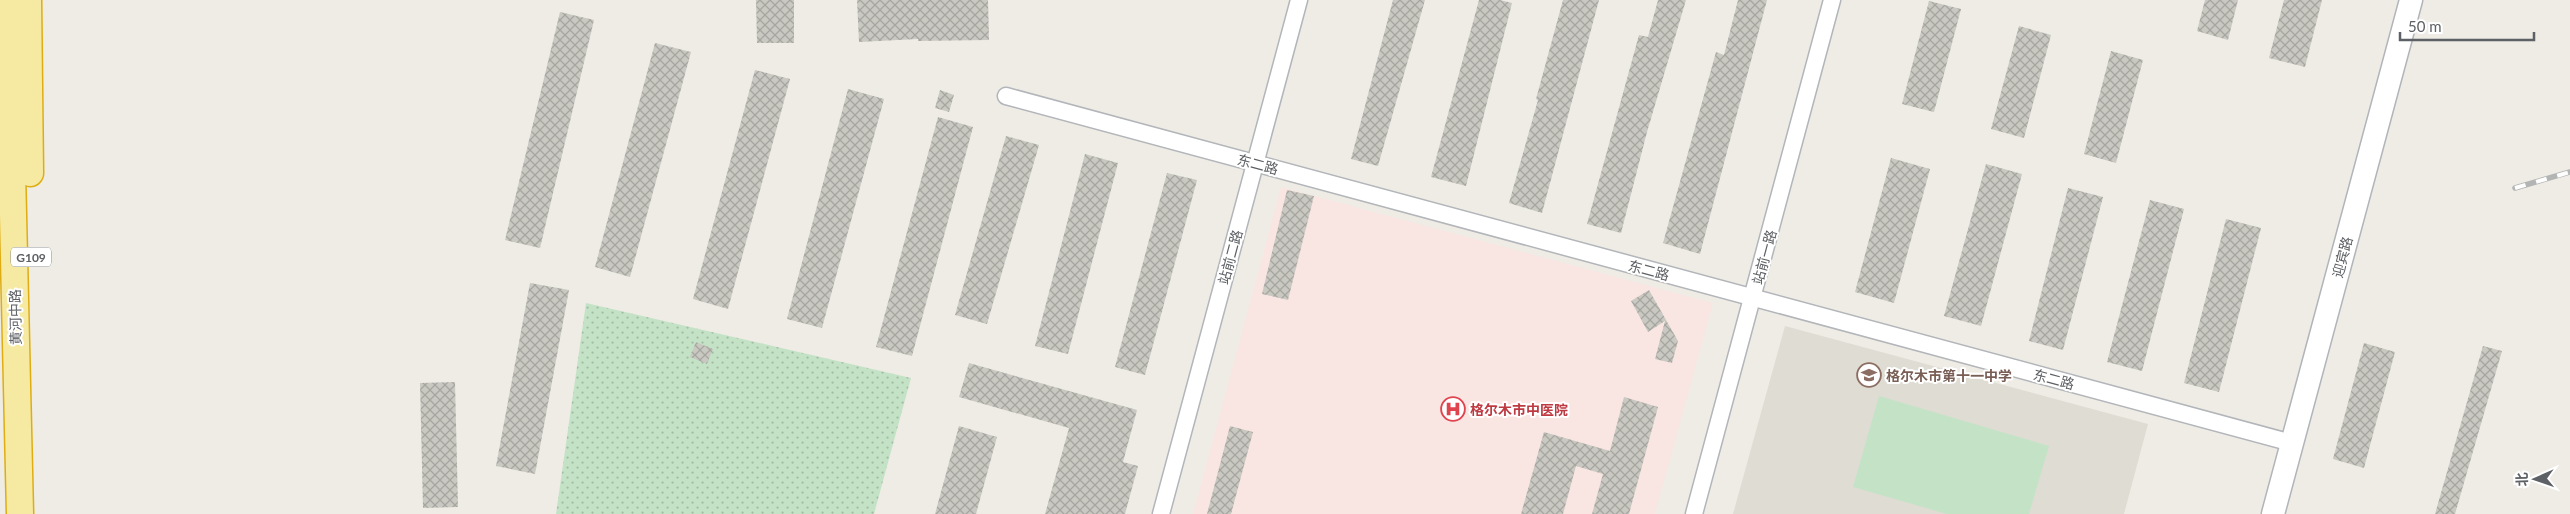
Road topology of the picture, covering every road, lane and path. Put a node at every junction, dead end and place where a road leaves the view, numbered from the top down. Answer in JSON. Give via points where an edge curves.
{"nodes":[{"id":1,"x":8,"y":0,"type":"edge"},
{"id":2,"x":28,"y":0,"type":"edge"},
{"id":3,"x":1299,"y":0,"type":"edge"},
{"id":4,"x":1832,"y":0,"type":"edge"},
{"id":5,"x":2411,"y":0,"type":"edge"},
{"id":6,"x":1006,"y":96,"type":"dead end"},
{"id":7,"x":1255,"y":164,"type":"junction"},
{"id":8,"x":1753,"y":298,"type":"junction"},
{"id":9,"x":2292,"y":443,"type":"junction"},
{"id":10,"x":20,"y":514,"type":"edge"},
{"id":11,"x":35,"y":514,"type":"edge"},
{"id":12,"x":1161,"y":514,"type":"edge"},
{"id":13,"x":1694,"y":514,"type":"edge"},
{"id":14,"x":2273,"y":514,"type":"edge"}],
"edges":[{"from":1,"to":10,"type":"highway","name":"黄河中路","number":"G109"},
{"from":2,"to":11,"type":"highway","name":"黄河中路","number":"G109"},
{"from":3,"to":7,"type":"street","name":"站前二路"},
{"from":4,"to":8,"type":"street","name":"站前一路"},
{"from":5,"to":9,"type":"main road","name":"迎宾路"},
{"from":6,"to":7,"type":"street","name":"东二路"},
{"from":7,"to":8,"type":"street","name":"东二路"},
{"from":7,"to":12,"type":"street","name":"站前二路"},
{"from":8,"to":9,"type":"street","name":"东二路"},
{"from":8,"to":13,"type":"street","name":"站前一路"},
{"from":9,"to":14,"type":"main road","name":"迎宾路"}]}
